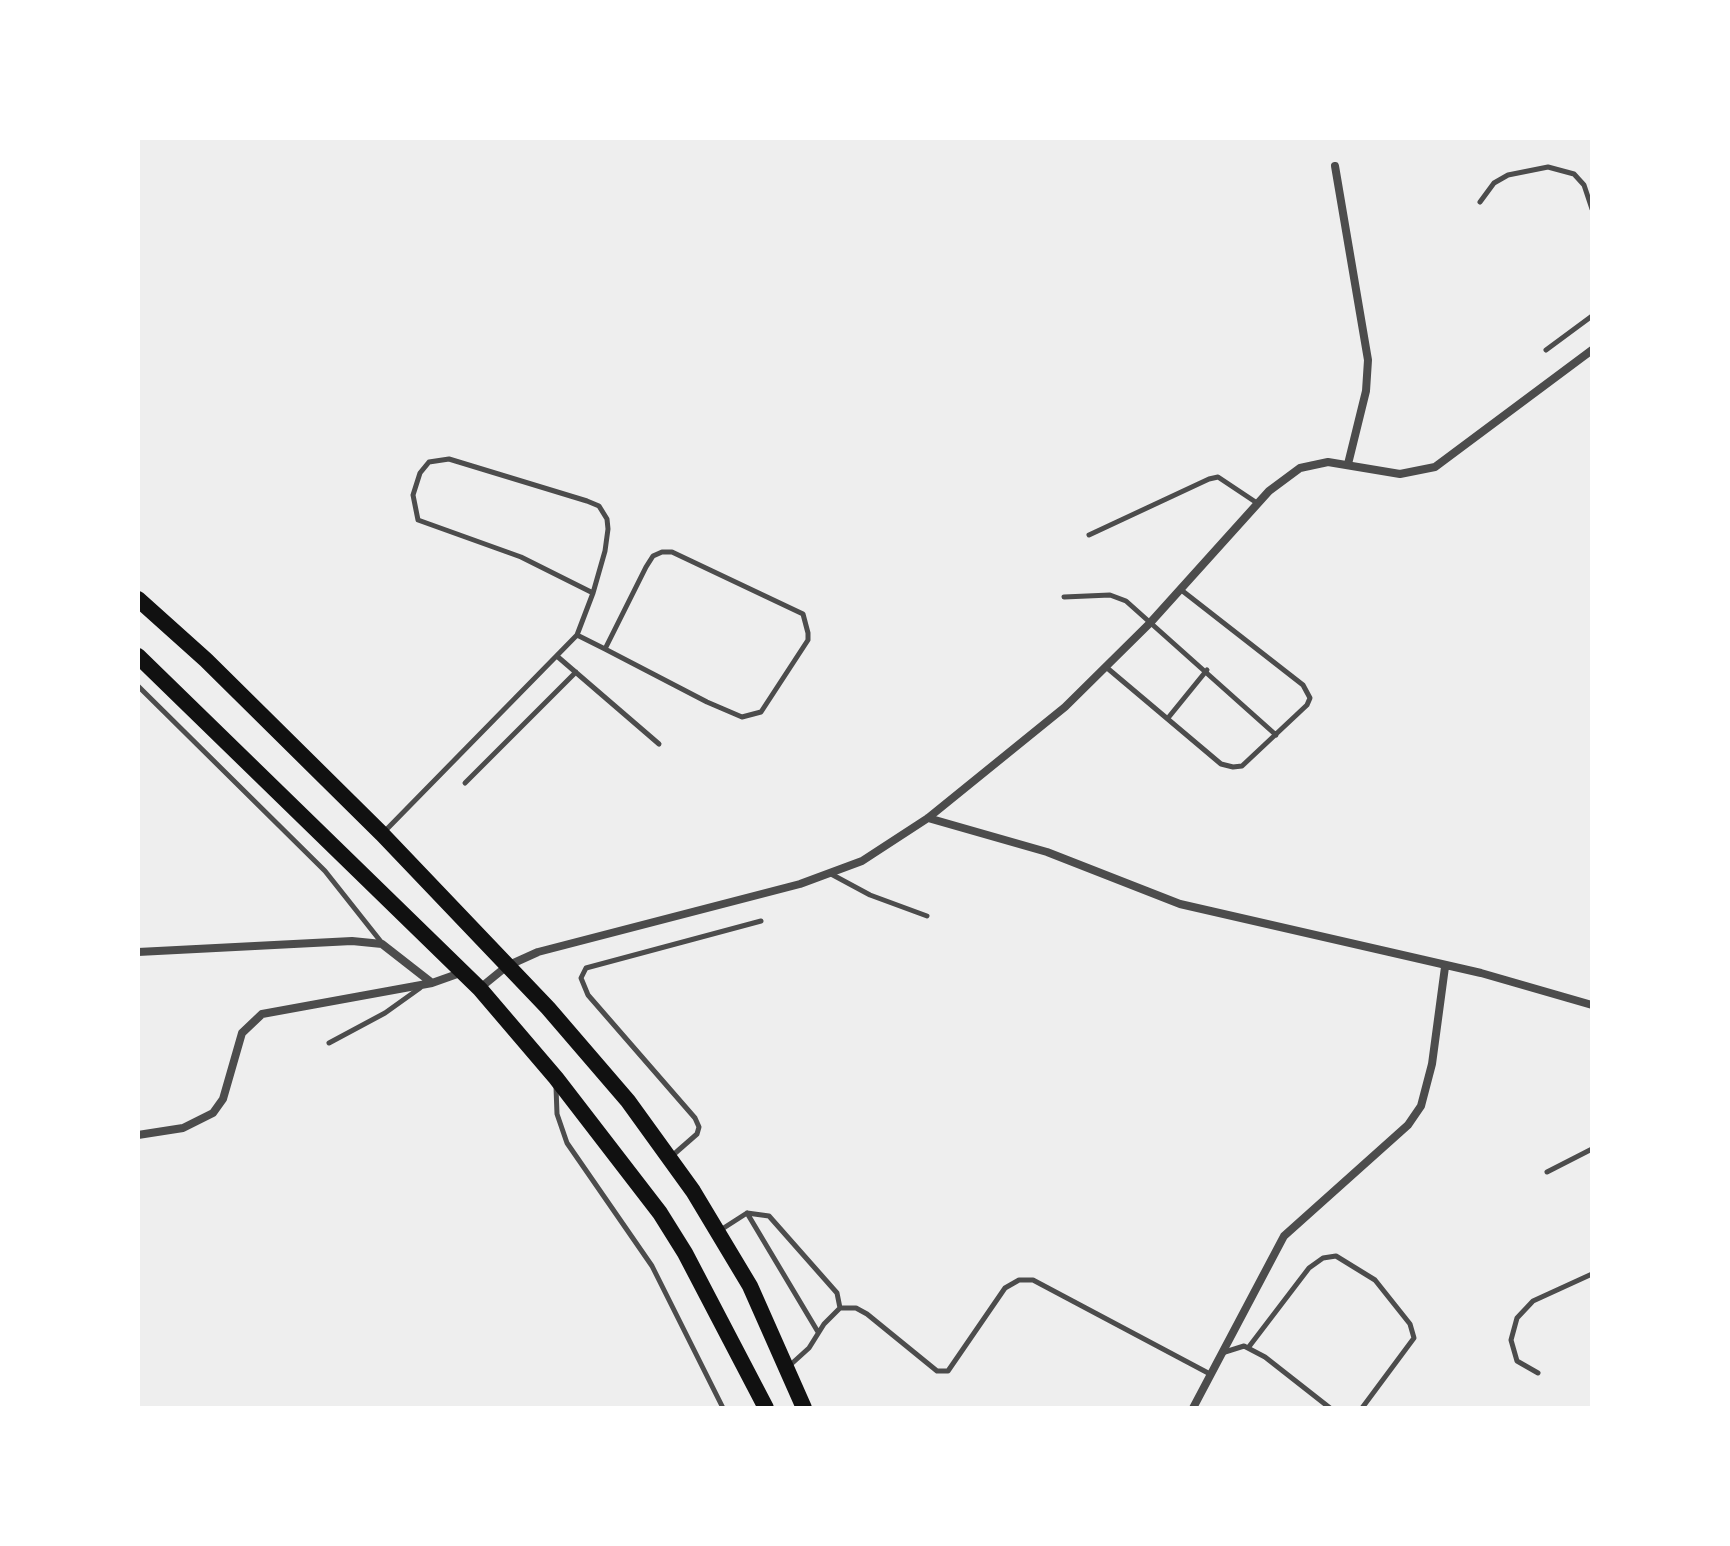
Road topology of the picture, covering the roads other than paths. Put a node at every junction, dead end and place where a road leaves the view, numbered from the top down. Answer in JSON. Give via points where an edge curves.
{"nodes":[{"id":1,"x":1335,"y":166,"type":"dead end"},
{"id":2,"x":1480,"y":202,"type":"dead end"},
{"id":3,"x":1592,"y":209,"type":"edge"},
{"id":4,"x":1592,"y":316,"type":"edge"},
{"id":5,"x":1546,"y":350,"type":"dead end"},
{"id":6,"x":1592,"y":350,"type":"edge"},
{"id":7,"x":1348,"y":464,"type":"junction"},
{"id":8,"x":1258,"y":503,"type":"junction"},
{"id":9,"x":1089,"y":535,"type":"dead end"},
{"id":10,"x":1179,"y":589,"type":"junction"},
{"id":11,"x":593,"y":593,"type":"junction"},
{"id":12,"x":1064,"y":597,"type":"dead end"},
{"id":13,"x":138,"y":599,"type":"edge"},
{"id":14,"x":1150,"y":623,"type":"junction"},
{"id":15,"x":577,"y":635,"type":"junction"},
{"id":16,"x":605,"y":649,"type":"junction"},
{"id":17,"x":138,"y":656,"type":"edge"},
{"id":18,"x":558,"y":657,"type":"junction"},
{"id":19,"x":1106,"y":667,"type":"junction"},
{"id":20,"x":1207,"y":670,"type":"junction"},
{"id":21,"x":576,"y":672,"type":"junction"},
{"id":22,"x":138,"y":686,"type":"edge"},
{"id":23,"x":1168,"y":718,"type":"junction"},
{"id":24,"x":1276,"y":735,"type":"junction"},
{"id":25,"x":659,"y":744,"type":"dead end"},
{"id":26,"x":465,"y":783,"type":"dead end"},
{"id":27,"x":928,"y":818,"type":"junction"},
{"id":28,"x":382,"y":834,"type":"junction"},
{"id":29,"x":831,"y":874,"type":"junction"},
{"id":30,"x":927,"y":916,"type":"dead end"},
{"id":31,"x":761,"y":921,"type":"dead end"},
{"id":32,"x":382,"y":944,"type":"junction"},
{"id":33,"x":138,"y":952,"type":"edge"},
{"id":34,"x":507,"y":966,"type":"junction"},
{"id":35,"x":1445,"y":967,"type":"junction"},
{"id":36,"x":463,"y":972,"type":"junction"},
{"id":37,"x":432,"y":983,"type":"junction"},
{"id":38,"x":421,"y":987,"type":"junction"},
{"id":39,"x":480,"y":989,"type":"junction"},
{"id":40,"x":1592,"y":1005,"type":"edge"},
{"id":41,"x":329,"y":1043,"type":"dead end"},
{"id":42,"x":556,"y":1078,"type":"junction"},
{"id":43,"x":138,"y":1135,"type":"edge"},
{"id":44,"x":1592,"y":1149,"type":"edge"},
{"id":45,"x":669,"y":1158,"type":"junction"},
{"id":46,"x":1547,"y":1172,"type":"dead end"},
{"id":47,"x":747,"y":1213,"type":"junction"},
{"id":48,"x":718,"y":1231,"type":"junction"},
{"id":49,"x":1592,"y":1274,"type":"edge"},
{"id":50,"x":840,"y":1308,"type":"junction"},
{"id":51,"x":818,"y":1332,"type":"junction"},
{"id":52,"x":1248,"y":1348,"type":"junction"},
{"id":53,"x":1218,"y":1358,"type":"junction"},
{"id":54,"x":787,"y":1367,"type":"junction"},
{"id":55,"x":1538,"y":1373,"type":"dead end"},
{"id":56,"x":1210,"y":1374,"type":"junction"},
{"id":57,"x":723,"y":1408,"type":"edge"},
{"id":58,"x":766,"y":1408,"type":"edge"},
{"id":59,"x":804,"y":1408,"type":"edge"},
{"id":60,"x":1193,"y":1408,"type":"edge"},
{"id":61,"x":1330,"y":1408,"type":"edge"},
{"id":62,"x":1362,"y":1408,"type":"edge"}],
"edges":[{"from":1,"to":7,"type":"street","via":[[1368,360]]},
{"from":2,"to":3,"type":"lane","via":[[1508,175],[1548,167],[1574,174]]},
{"from":4,"to":5,"type":"lane"},
{"from":6,"to":7,"type":"street","via":[[1435,467],[1400,474]]},
{"from":7,"to":8,"type":"street","via":[[1300,468]]},
{"from":8,"to":9,"type":"lane","via":[[1218,477]]},
{"from":8,"to":10,"type":"street"},
{"from":10,"to":14,"type":"street"},
{"from":10,"to":24,"type":"lane","via":[[1303,685],[1310,698],[1307,705]]},
{"from":11,"to":11,"type":"lane","via":[[608,529],[599,506],[449,459],[429,462],[420,473],[413,501],[418,520],[521,557]]},
{"from":11,"to":15,"type":"lane"},
{"from":12,"to":14,"type":"lane","via":[[1110,595],[1126,601]]},
{"from":13,"to":28,"type":"main road"},
{"from":14,"to":19,"type":"street"},
{"from":14,"to":20,"type":"lane"},
{"from":15,"to":16,"type":"lane"},
{"from":15,"to":18,"type":"lane"},
{"from":16,"to":16,"type":"lane","via":[[707,702],[753,717],[808,633],[803,614],[672,552],[662,552],[646,567]]},
{"from":17,"to":36,"type":"main road"},
{"from":18,"to":21,"type":"lane"},
{"from":18,"to":28,"type":"lane"},
{"from":19,"to":23,"type":"lane"},
{"from":19,"to":27,"type":"street","via":[[1006,758]]},
{"from":20,"to":23,"type":"lane"},
{"from":20,"to":24,"type":"lane"},
{"from":21,"to":25,"type":"lane"},
{"from":21,"to":26,"type":"lane"},
{"from":22,"to":32,"type":"lane","via":[[325,871]]},
{"from":23,"to":24,"type":"lane","via":[[1221,764],[1233,767],[1242,766]]},
{"from":27,"to":29,"type":"street","via":[[862,861]]},
{"from":27,"to":35,"type":"street","via":[[1047,852],[1180,904]]},
{"from":28,"to":34,"type":"main road"},
{"from":29,"to":30,"type":"lane"},
{"from":29,"to":34,"type":"street","via":[[538,952]]},
{"from":31,"to":45,"type":"lane","via":[[586,968],[581,978],[588,995],[695,1118],[697,1134]]},
{"from":32,"to":33,"type":"street","via":[[332,941]]},
{"from":32,"to":37,"type":"street"},
{"from":34,"to":39,"type":"street"},
{"from":34,"to":45,"type":"main road","via":[[628,1101]]},
{"from":35,"to":40,"type":"street"},
{"from":35,"to":53,"type":"street","via":[[1421,1106],[1408,1125],[1284,1236]]},
{"from":36,"to":37,"type":"street"},
{"from":36,"to":39,"type":"main road"},
{"from":37,"to":38,"type":"street"},
{"from":38,"to":41,"type":"lane"},
{"from":38,"to":43,"type":"street","via":[[262,1014],[242,1033],[223,1099],[213,1113],[183,1128]]},
{"from":39,"to":42,"type":"main road"},
{"from":42,"to":57,"type":"lane","via":[[557,1114],[567,1143],[652,1266]]},
{"from":42,"to":58,"type":"main road","via":[[685,1253]]},
{"from":44,"to":46,"type":"lane"},
{"from":45,"to":48,"type":"main road"},
{"from":47,"to":48,"type":"lane"},
{"from":47,"to":50,"type":"lane","via":[[759,1212],[777,1222],[832,1285]]},
{"from":47,"to":51,"type":"lane"},
{"from":48,"to":54,"type":"main road"},
{"from":49,"to":55,"type":"lane","via":[[1533,1301],[1517,1318],[1511,1340],[1517,1361]]},
{"from":50,"to":51,"type":"lane"},
{"from":50,"to":56,"type":"lane","via":[[867,1314],[937,1371],[948,1371],[1005,1288],[1033,1280]]},
{"from":51,"to":54,"type":"lane"},
{"from":52,"to":53,"type":"lane","via":[[1229,1349]]},
{"from":52,"to":61,"type":"lane"},
{"from":52,"to":62,"type":"lane","via":[[1309,1268],[1336,1256],[1375,1280],[1410,1324],[1414,1338]]},
{"from":53,"to":56,"type":"street"},
{"from":54,"to":59,"type":"main road"},
{"from":56,"to":60,"type":"street"}]}
